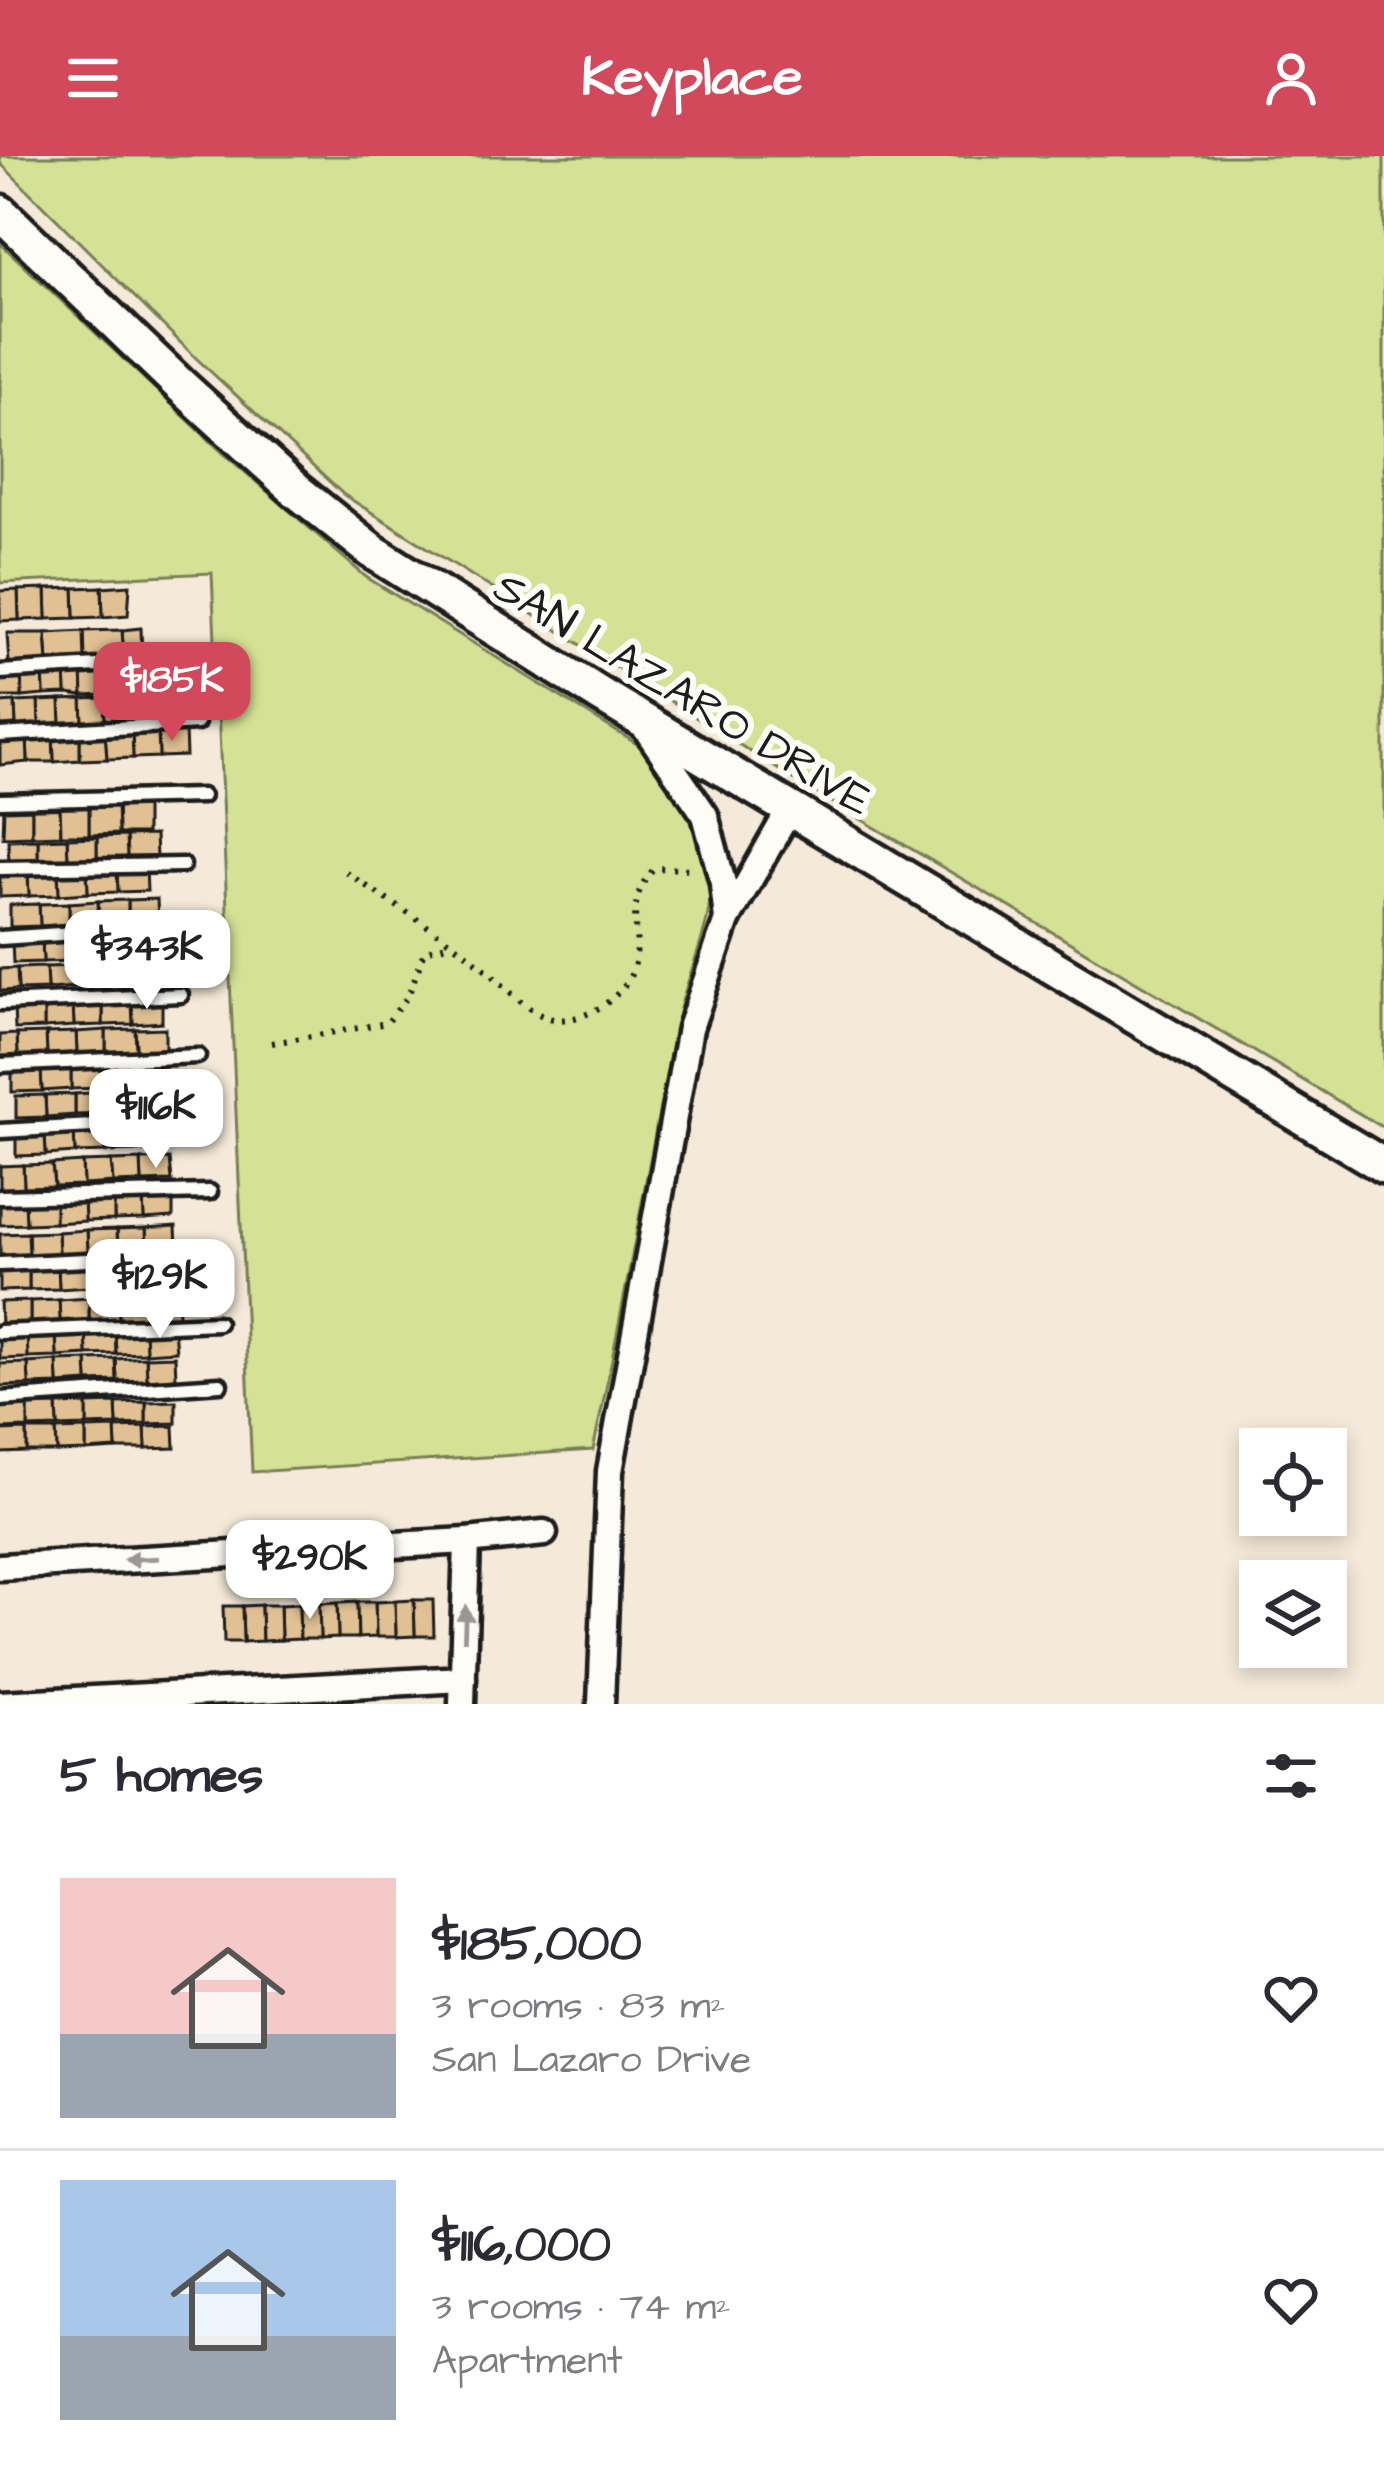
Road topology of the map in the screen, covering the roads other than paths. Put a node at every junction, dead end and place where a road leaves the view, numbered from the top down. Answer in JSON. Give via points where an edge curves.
{"nodes":[{"id":1,"x":0,"y":212,"type":"edge"},
{"id":2,"x":196,"y":660,"type":"dead end"},
{"id":3,"x":0,"y":671,"type":"edge"},
{"id":4,"x":637,"y":718,"type":"junction"},
{"id":5,"x":197,"y":723,"type":"dead end"},
{"id":6,"x":0,"y":735,"type":"edge"},
{"id":7,"x":202,"y":796,"type":"dead end"},
{"id":8,"x":0,"y":801,"type":"edge"},
{"id":9,"x":790,"y":809,"type":"junction"},
{"id":10,"x":183,"y":866,"type":"dead end"},
{"id":11,"x":0,"y":868,"type":"edge"},
{"id":12,"x":727,"y":920,"type":"junction"},
{"id":13,"x":196,"y":925,"type":"dead end"},
{"id":14,"x":0,"y":938,"type":"edge"},
{"id":15,"x":181,"y":995,"type":"dead end"},
{"id":16,"x":0,"y":1003,"type":"edge"},
{"id":17,"x":198,"y":1056,"type":"dead end"},
{"id":18,"x":0,"y":1065,"type":"edge"},
{"id":19,"x":204,"y":1120,"type":"dead end"},
{"id":20,"x":0,"y":1131,"type":"edge"},
{"id":21,"x":1384,"y":1166,"type":"edge"},
{"id":22,"x":210,"y":1192,"type":"dead end"},
{"id":23,"x":0,"y":1197,"type":"edge"},
{"id":24,"x":218,"y":1255,"type":"dead end"},
{"id":25,"x":0,"y":1264,"type":"edge"},
{"id":26,"x":218,"y":1323,"type":"dead end"},
{"id":27,"x":0,"y":1332,"type":"edge"},
{"id":28,"x":220,"y":1384,"type":"dead end"},
{"id":29,"x":0,"y":1400,"type":"edge"},
{"id":30,"x":544,"y":1533,"type":"dead end"},
{"id":31,"x":467,"y":1541,"type":"junction"},
{"id":32,"x":0,"y":1567,"type":"edge"},
{"id":33,"x":462,"y":1692,"type":"edge"},
{"id":34,"x":306,"y":1696,"type":"edge"},
{"id":35,"x":151,"y":1700,"type":"edge"},
{"id":36,"x":0,"y":1704,"type":"edge"},
{"id":37,"x":601,"y":1704,"type":"edge"}],
"edges":[{"from":1,"to":4,"type":"street","name":"SAN LAZARO DRIVE","via":[[179,384],[372,551]]},
{"from":2,"to":3,"type":"lane"},
{"from":4,"to":9,"type":"street","name":"SAN LAZARO DRIVE"},
{"from":4,"to":12,"type":"street","via":[[705,815]]},
{"from":5,"to":6,"type":"lane"},
{"from":7,"to":8,"type":"lane"},
{"from":9,"to":12,"type":"street"},
{"from":9,"to":21,"type":"street","name":"SAN LAZARO DRIVE"},
{"from":10,"to":11,"type":"lane"},
{"from":12,"to":37,"type":"street","via":[[690,1028],[610,1471]]},
{"from":13,"to":14,"type":"lane"},
{"from":15,"to":16,"type":"lane"},
{"from":17,"to":18,"type":"lane"},
{"from":19,"to":20,"type":"lane"},
{"from":22,"to":23,"type":"lane"},
{"from":24,"to":25,"type":"lane"},
{"from":26,"to":27,"type":"lane"},
{"from":28,"to":29,"type":"lane"},
{"from":30,"to":31,"type":"street"},
{"from":31,"to":32,"type":"street","one_way":true},
{"from":33,"to":31,"type":"street","one_way":true},
{"from":33,"to":34,"type":"street"},
{"from":34,"to":35,"type":"street"},
{"from":35,"to":36,"type":"street"}]}
